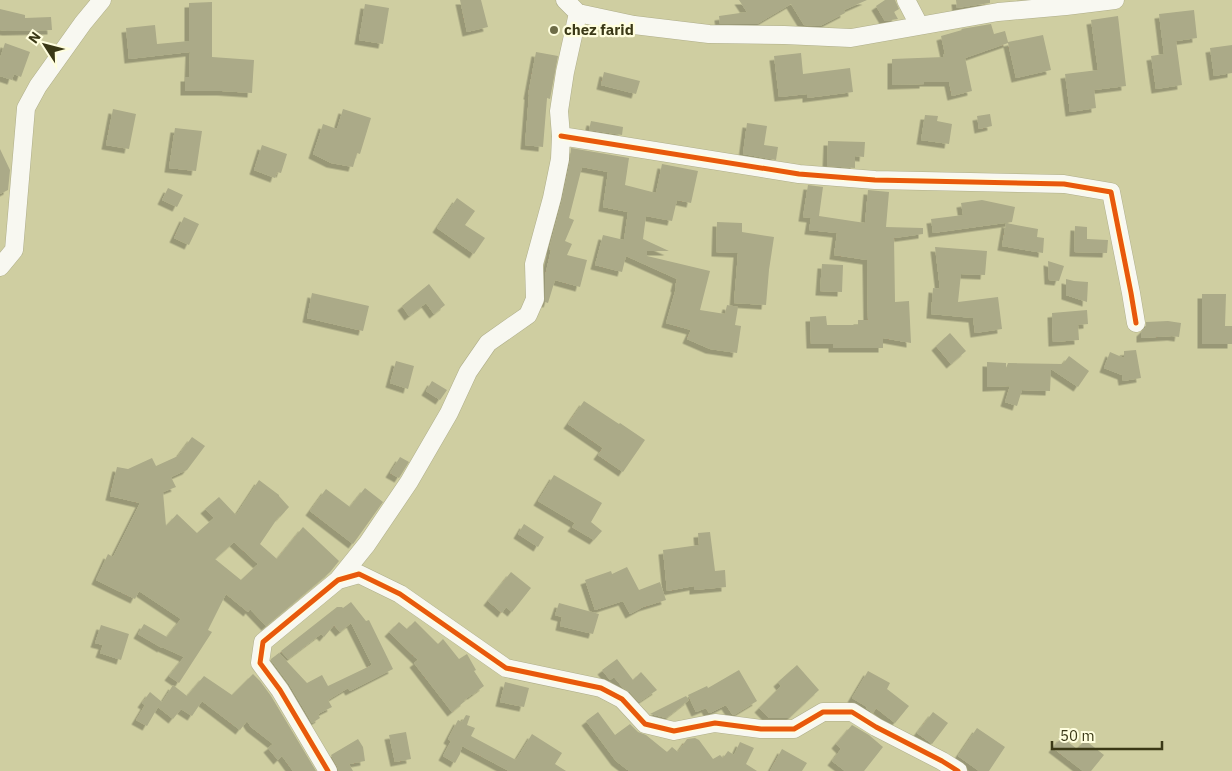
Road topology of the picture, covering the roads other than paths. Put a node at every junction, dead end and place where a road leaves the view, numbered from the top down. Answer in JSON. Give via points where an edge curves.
{"nodes":[{"id":1,"x":102,"y":0,"type":"edge"},
{"id":2,"x":565,"y":0,"type":"edge"},
{"id":3,"x":906,"y":0,"type":"edge"},
{"id":4,"x":1115,"y":0,"type":"edge"},
{"id":5,"x":996,"y":6,"type":"edge"},
{"id":6,"x":578,"y":13,"type":"junction"},
{"id":7,"x":919,"y":25,"type":"junction"},
{"id":8,"x":561,"y":136,"type":"junction"},
{"id":9,"x":0,"y":267,"type":"edge"},
{"id":10,"x":1136,"y":323,"type":"dead end"},
{"id":11,"x":338,"y":580,"type":"junction"},
{"id":12,"x":328,"y":771,"type":"edge"},
{"id":13,"x":958,"y":771,"type":"edge"}],
"edges":[{"from":1,"to":9,"type":"street","via":[[38,86],[26,108],[14,250]]},
{"from":2,"to":6,"type":"street"},
{"from":3,"to":7,"type":"street"},
{"from":4,"to":5,"type":"street","via":[[1066,6]]},
{"from":5,"to":7,"type":"street"},
{"from":6,"to":7,"type":"street","via":[[634,26],[709,34],[851,38]]},
{"from":6,"to":8,"type":"street","via":[[559,111]]},
{"from":8,"to":10,"type":"street","via":[[799,174],[875,180],[1064,184],[1111,192]]},
{"from":8,"to":11,"type":"street","via":[[552,198],[534,264],[535,299],[528,315],[488,343],[468,372],[449,413],[409,482]]},
{"from":11,"to":12,"type":"street","via":[[263,642],[260,663],[280,690]]},
{"from":11,"to":13,"type":"street","via":[[359,574],[400,594],[506,668],[601,688],[622,699],[645,724],[674,731],[715,724],[794,729],[823,712],[852,712]]}]}
